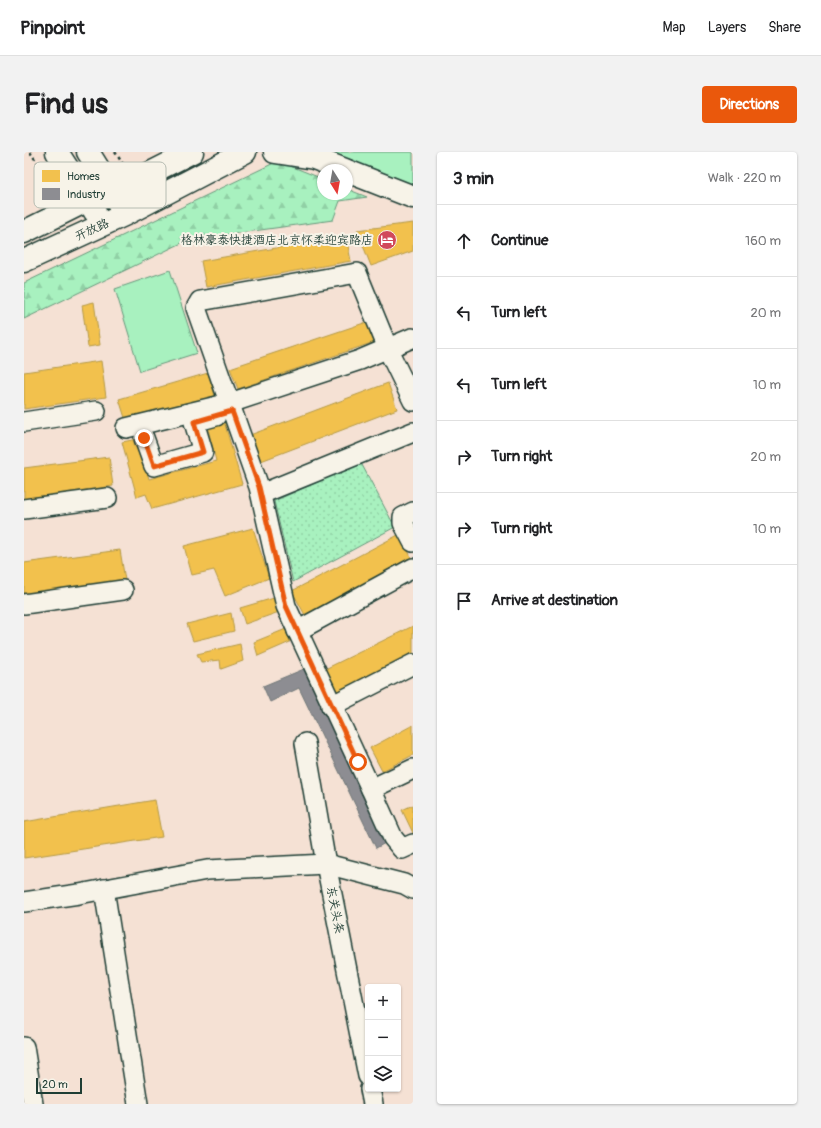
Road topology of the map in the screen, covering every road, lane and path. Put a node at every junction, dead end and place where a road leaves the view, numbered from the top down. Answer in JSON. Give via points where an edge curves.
{"nodes":[{"id":1,"x":30,"y":152,"type":"edge"},
{"id":2,"x":57,"y":152,"type":"edge"},
{"id":3,"x":88,"y":152,"type":"edge"},
{"id":4,"x":192,"y":152,"type":"edge"},
{"id":5,"x":245,"y":152,"type":"edge"},
{"id":6,"x":275,"y":152,"type":"edge"},
{"id":7,"x":39,"y":162,"type":"edge"},
{"id":8,"x":61,"y":162,"type":"edge"},
{"id":9,"x":94,"y":162,"type":"edge"},
{"id":10,"x":330,"y":164,"type":"edge"},
{"id":11,"x":166,"y":165,"type":"edge"},
{"id":12,"x":353,"y":173,"type":"edge"},
{"id":13,"x":166,"y":193,"type":"edge"},
{"id":14,"x":413,"y":197,"type":"edge"},
{"id":15,"x":71,"y":208,"type":"edge"},
{"id":16,"x":83,"y":208,"type":"edge"},
{"id":17,"x":121,"y":208,"type":"edge"},
{"id":18,"x":137,"y":208,"type":"edge"},
{"id":19,"x":124,"y":215,"type":"junction"},
{"id":20,"x":101,"y":225,"type":"junction"},
{"id":21,"x":24,"y":232,"type":"edge"},
{"id":22,"x":24,"y":261,"type":"edge"},
{"id":23,"x":412,"y":338,"type":"edge"},
{"id":24,"x":388,"y":348,"type":"junction"},
{"id":25,"x":413,"y":401,"type":"edge"},
{"id":26,"x":231,"y":407,"type":"junction"},
{"id":27,"x":96,"y":411,"type":"dead end"},
{"id":28,"x":24,"y":422,"type":"edge"},
{"id":29,"x":126,"y":428,"type":"dead end"},
{"id":30,"x":413,"y":432,"type":"edge"},
{"id":31,"x":144,"y":438,"type":"dead end"},
{"id":32,"x":261,"y":494,"type":"junction"},
{"id":33,"x":107,"y":498,"type":"dead end"},
{"id":34,"x":24,"y":509,"type":"edge"},
{"id":35,"x":413,"y":512,"type":"edge"},
{"id":36,"x":413,"y":542,"type":"edge"},
{"id":37,"x":413,"y":568,"type":"edge"},
{"id":38,"x":123,"y":590,"type":"dead end"},
{"id":39,"x":24,"y":604,"type":"edge"},
{"id":40,"x":297,"y":631,"type":"junction"},
{"id":41,"x":413,"y":664,"type":"edge"},
{"id":42,"x":331,"y":706,"type":"junction"},
{"id":43,"x":305,"y":743,"type":"dead end"},
{"id":44,"x":413,"y":769,"type":"edge"},
{"id":45,"x":371,"y":790,"type":"junction"},
{"id":46,"x":413,"y":844,"type":"edge"},
{"id":47,"x":326,"y":864,"type":"junction"},
{"id":48,"x":410,"y":884,"type":"edge"},
{"id":49,"x":104,"y":889,"type":"junction"},
{"id":50,"x":24,"y":902,"type":"edge"},
{"id":51,"x":24,"y":1047,"type":"edge"},
{"id":52,"x":365,"y":1061,"type":"edge"},
{"id":53,"x":26,"y":1077,"type":"edge"},
{"id":54,"x":371,"y":1092,"type":"edge"},
{"id":55,"x":33,"y":1104,"type":"edge"},
{"id":56,"x":138,"y":1104,"type":"edge"},
{"id":57,"x":374,"y":1104,"type":"edge"}],
"edges":[{"from":1,"to":7,"type":"path"},
{"from":2,"to":8,"type":"main road"},
{"from":3,"to":9,"type":"main road"},
{"from":4,"to":11,"type":"main road"},
{"from":5,"to":13,"type":"main road","name":"开放路"},
{"from":6,"to":10,"type":"main road","via":[[314,158]]},
{"from":12,"to":14,"type":"main road"},
{"from":15,"to":21,"type":"main road"},
{"from":16,"to":20,"type":"main road"},
{"from":17,"to":19,"type":"main road"},
{"from":18,"to":19,"type":"main road","name":"开放路"},
{"from":19,"to":20,"type":"main road","name":"开放路"},
{"from":20,"to":22,"type":"main road","name":"开放路"},
{"from":23,"to":24,"type":"street"},
{"from":24,"to":25,"type":"street"},
{"from":24,"to":26,"type":"street"},
{"from":24,"to":26,"type":"street","via":[[357,273],[200,301],[196,308]]},
{"from":26,"to":29,"type":"street"},
{"from":26,"to":31,"type":"street","via":[[194,422],[203,452],[154,466]]},
{"from":26,"to":32,"type":"street"},
{"from":27,"to":28,"type":"street"},
{"from":30,"to":32,"type":"street"},
{"from":32,"to":40,"type":"street","via":[[286,606]]},
{"from":33,"to":34,"type":"street"},
{"from":35,"to":36,"type":"street","via":[[404,517],[403,523]]},
{"from":37,"to":40,"type":"street"},
{"from":38,"to":39,"type":"street"},
{"from":40,"to":42,"type":"street"},
{"from":41,"to":42,"type":"street"},
{"from":42,"to":45,"type":"street"},
{"from":43,"to":47,"type":"street","name":"东关头条"},
{"from":44,"to":45,"type":"street"},
{"from":45,"to":46,"type":"street","via":[[392,838],[402,849]]},
{"from":47,"to":48,"type":"street"},
{"from":47,"to":49,"type":"street","via":[[207,870]]},
{"from":47,"to":52,"type":"street","name":"东关头条"},
{"from":49,"to":50,"type":"street"},
{"from":49,"to":56,"type":"street"},
{"from":51,"to":53,"type":"street"},
{"from":53,"to":55,"type":"street"},
{"from":54,"to":57,"type":"street"}]}
